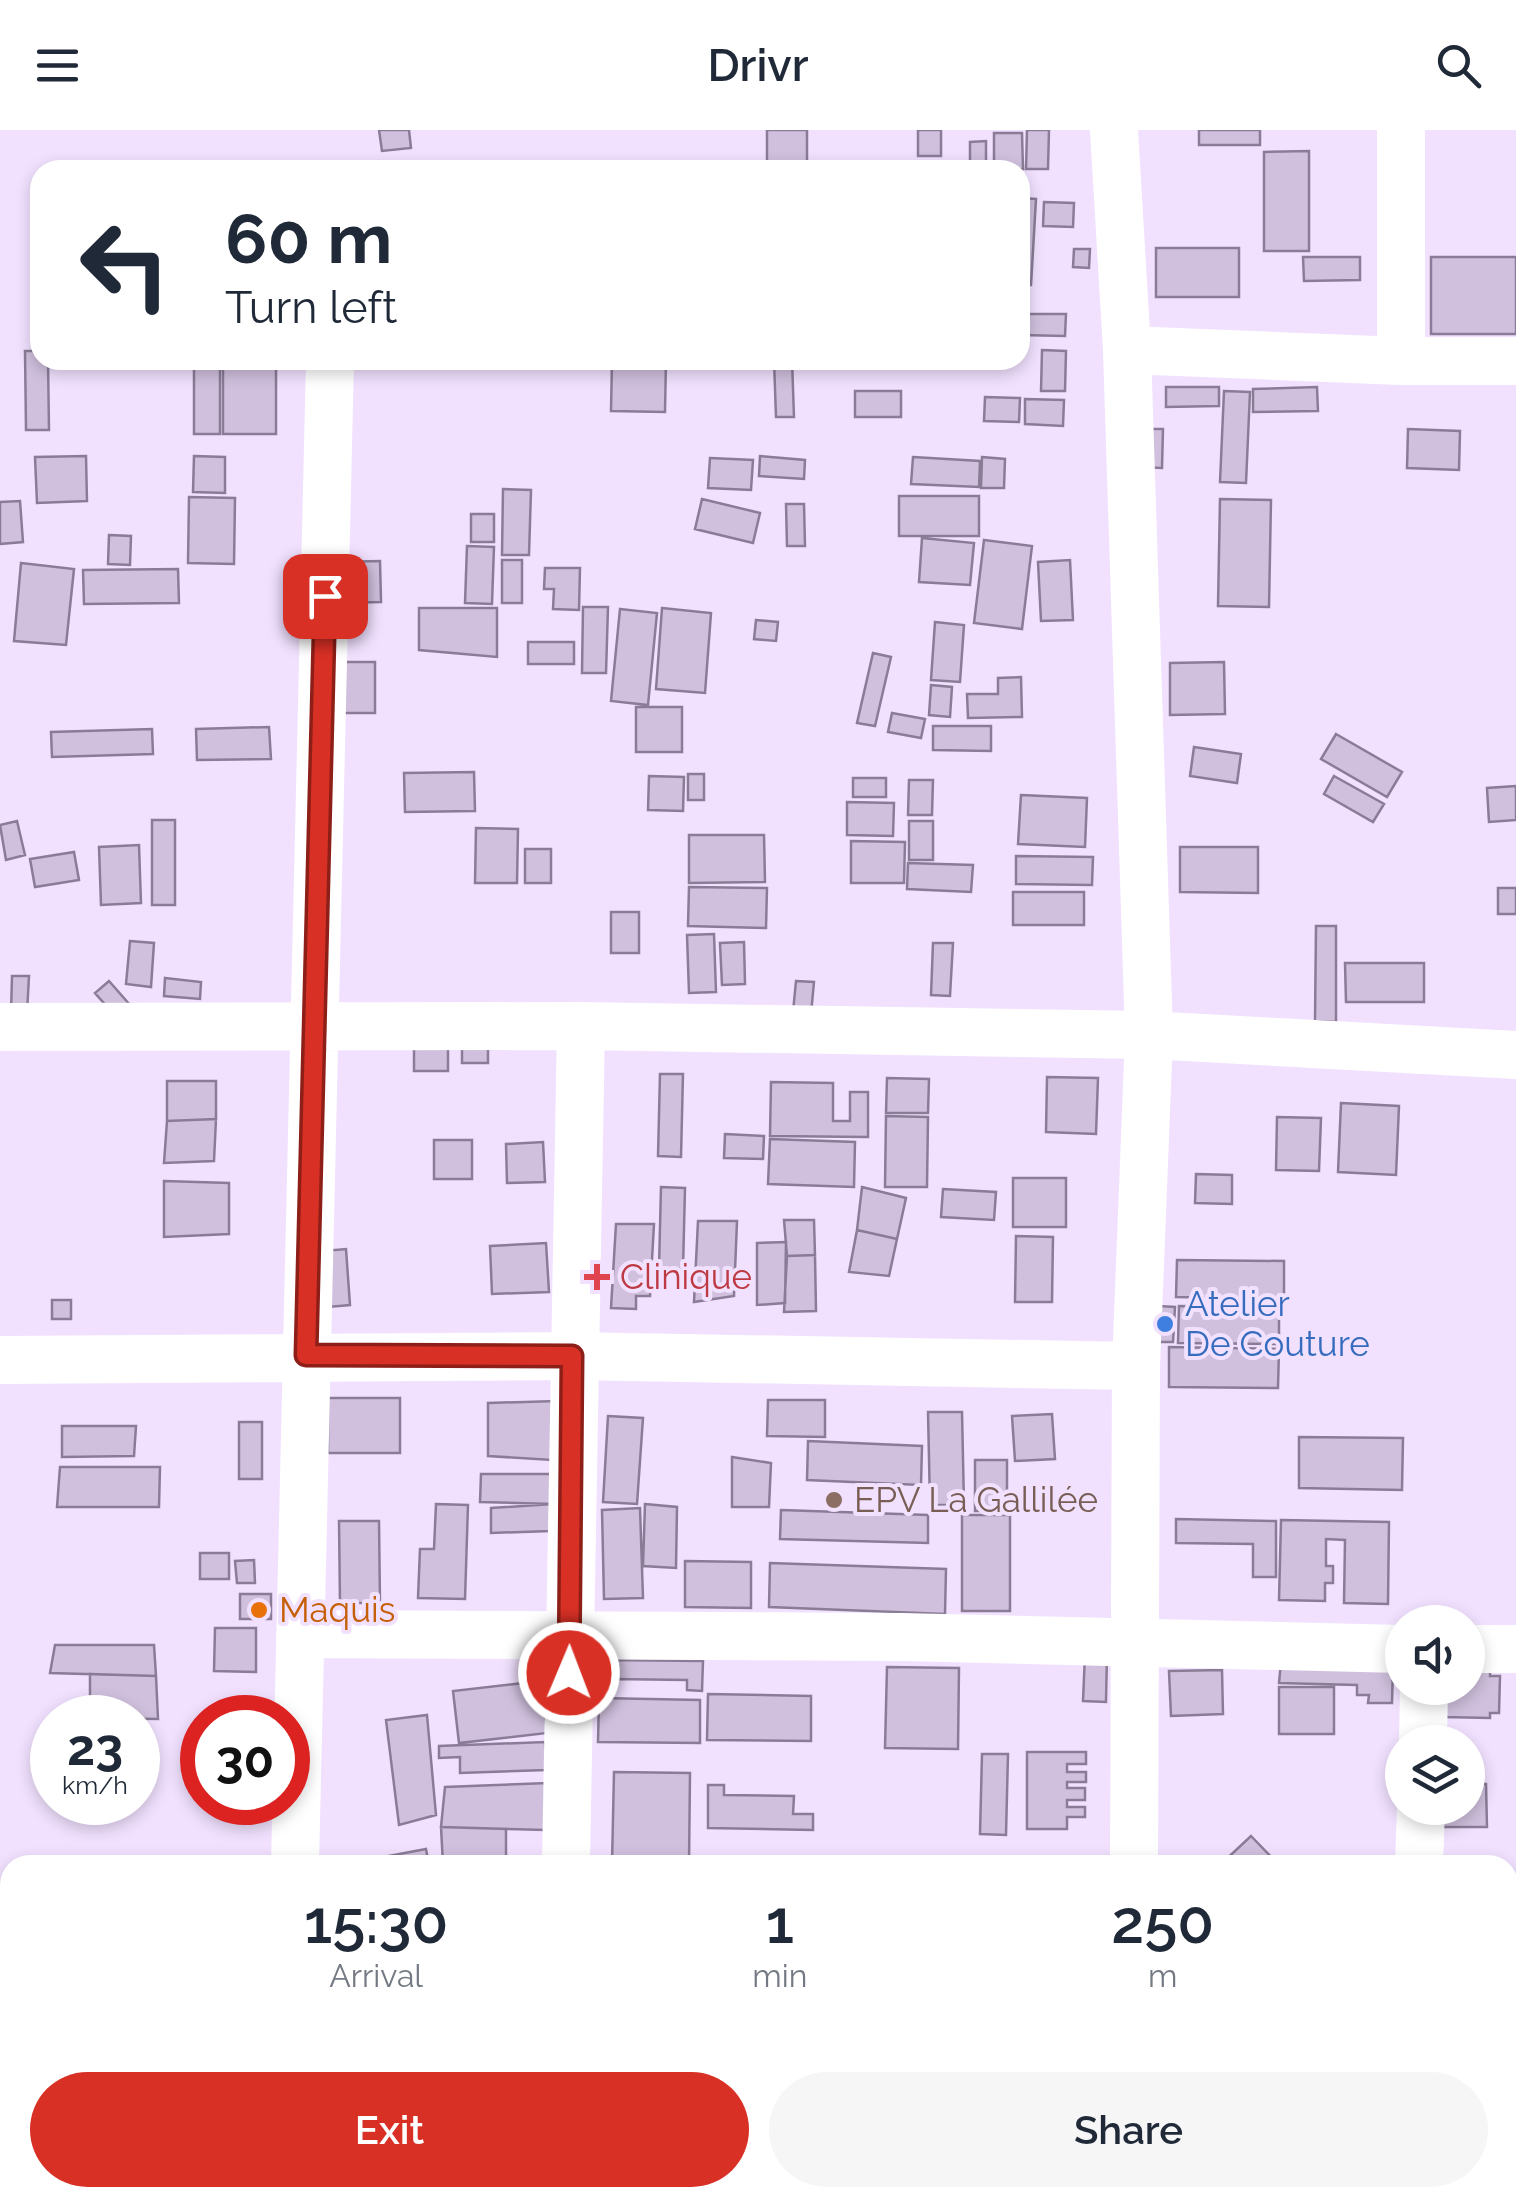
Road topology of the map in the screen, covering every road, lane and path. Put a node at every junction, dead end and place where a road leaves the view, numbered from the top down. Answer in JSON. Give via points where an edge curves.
{"nodes":[{"id":1,"x":1114,"y":130,"type":"edge"},
{"id":2,"x":1401,"y":130,"type":"edge"},
{"id":3,"x":1127,"y":350,"type":"junction"},
{"id":4,"x":1516,"y":360,"type":"edge"},
{"id":5,"x":1401,"y":361,"type":"junction"},
{"id":6,"x":330,"y":370,"type":"edge"},
{"id":7,"x":581,"y":1026,"type":"junction"},
{"id":8,"x":0,"y":1027,"type":"edge"},
{"id":9,"x":316,"y":1027,"type":"junction"},
{"id":10,"x":1148,"y":1035,"type":"junction"},
{"id":11,"x":1516,"y":1055,"type":"edge"},
{"id":12,"x":306,"y":1355,"type":"junction"},
{"id":13,"x":572,"y":1356,"type":"junction"},
{"id":14,"x":0,"y":1360,"type":"edge"},
{"id":15,"x":1136,"y":1366,"type":"junction"},
{"id":16,"x":300,"y":1634,"type":"junction"},
{"id":17,"x":570,"y":1635,"type":"junction"},
{"id":18,"x":1134,"y":1644,"type":"junction"},
{"id":19,"x":1385,"y":1648,"type":"edge"},
{"id":20,"x":1485,"y":1649,"type":"edge"},
{"id":21,"x":1516,"y":1649,"type":"edge"},
{"id":22,"x":1421,"y":1825,"type":"edge"},
{"id":23,"x":295,"y":1855,"type":"edge"},
{"id":24,"x":566,"y":1855,"type":"edge"},
{"id":25,"x":1134,"y":1855,"type":"edge"},
{"id":26,"x":1420,"y":1855,"type":"edge"}],
"edges":[{"from":1,"to":3,"type":"street"},
{"from":2,"to":5,"type":"street"},
{"from":3,"to":5,"type":"street"},
{"from":3,"to":10,"type":"street"},
{"from":4,"to":5,"type":"street"},
{"from":6,"to":9,"type":"street"},
{"from":7,"to":9,"type":"street"},
{"from":7,"to":10,"type":"street"},
{"from":7,"to":13,"type":"street"},
{"from":8,"to":9,"type":"street"},
{"from":9,"to":12,"type":"street"},
{"from":10,"to":11,"type":"street"},
{"from":10,"to":15,"type":"street"},
{"from":12,"to":13,"type":"street"},
{"from":12,"to":14,"type":"street"},
{"from":12,"to":16,"type":"street"},
{"from":13,"to":15,"type":"street"},
{"from":13,"to":17,"type":"street"},
{"from":15,"to":18,"type":"street"},
{"from":16,"to":17,"type":"street"},
{"from":16,"to":23,"type":"street"},
{"from":17,"to":18,"type":"street"},
{"from":17,"to":24,"type":"street"},
{"from":18,"to":19,"type":"street"},
{"from":18,"to":25,"type":"street"},
{"from":20,"to":21,"type":"street"},
{"from":22,"to":26,"type":"street"}]}
